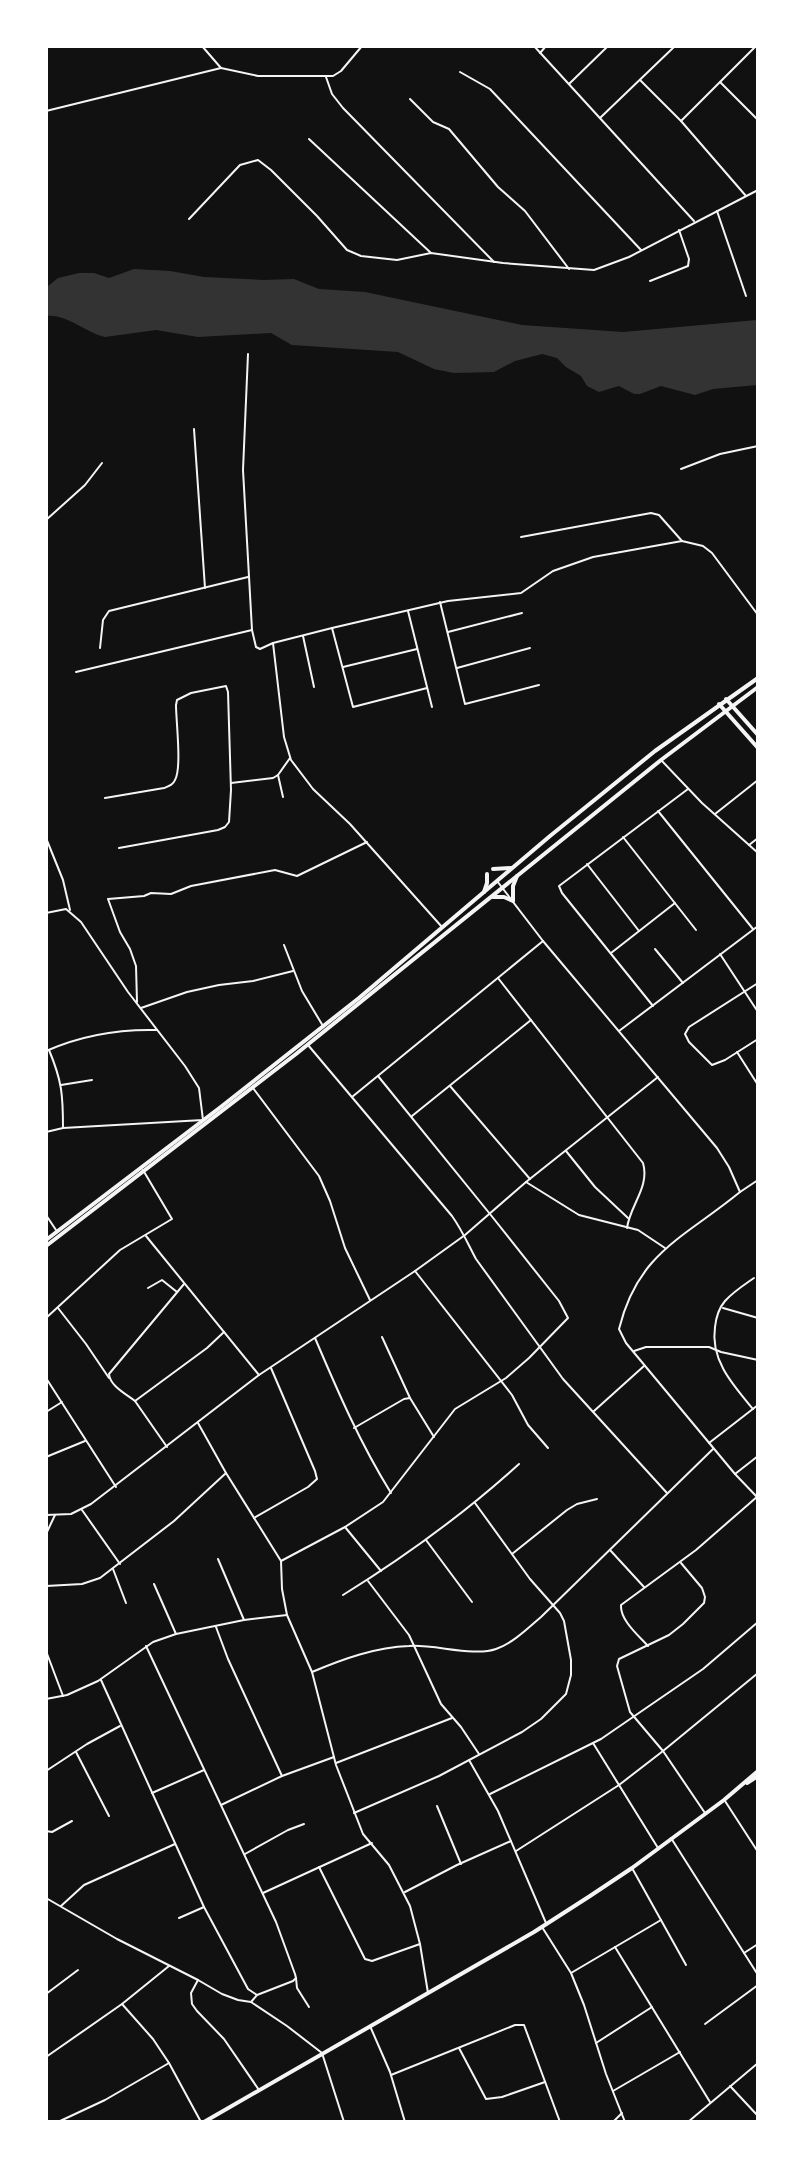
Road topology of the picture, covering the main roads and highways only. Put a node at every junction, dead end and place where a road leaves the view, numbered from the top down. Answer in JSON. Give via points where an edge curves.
{"nodes":[{"id":1,"x":758,"y":678,"type":"edge"},
{"id":2,"x":758,"y":687,"type":"edge"},
{"id":3,"x":726,"y":699,"type":"junction"},
{"id":4,"x":719,"y":704,"type":"junction"},
{"id":5,"x":732,"y":705,"type":"junction"},
{"id":6,"x":724,"y":711,"type":"junction"},
{"id":7,"x":758,"y":735,"type":"edge"},
{"id":8,"x":758,"y":748,"type":"edge"},
{"id":9,"x":515,"y":867,"type":"junction"},
{"id":10,"x":494,"y":869,"type":"dead end"},
{"id":11,"x":487,"y":874,"type":"dead end"},
{"id":12,"x":517,"y":876,"type":"junction"},
{"id":13,"x":484,"y":892,"type":"junction"},
{"id":14,"x":490,"y":898,"type":"junction"},
{"id":15,"x":361,"y":999,"type":"junction"},
{"id":16,"x":268,"y":1073,"type":"junction"},
{"id":17,"x":142,"y":1170,"type":"junction"},
{"id":18,"x":80,"y":1219,"type":"junction"},
{"id":19,"x":46,"y":1240,"type":"edge"},
{"id":20,"x":46,"y":1246,"type":"edge"},
{"id":21,"x":758,"y":1771,"type":"edge"},
{"id":22,"x":758,"y":1776,"type":"edge"},
{"id":23,"x":736,"y":1790,"type":"junction"},
{"id":24,"x":203,"y":2121,"type":"edge"}],
"edges":[{"from":1,"to":3,"type":"main road"},
{"from":2,"to":5,"type":"main road"},
{"from":3,"to":4,"type":"main road"},
{"from":3,"to":5,"type":"main road"},
{"from":4,"to":6,"type":"main road"},
{"from":4,"to":9,"type":"main road","via":[[655,751]]},
{"from":5,"to":6,"type":"main road"},
{"from":5,"to":7,"type":"main road"},
{"from":6,"to":8,"type":"main road"},
{"from":6,"to":12,"type":"main road"},
{"from":9,"to":10,"type":"main road"},
{"from":9,"to":13,"type":"main road"},
{"from":11,"to":13,"type":"main road"},
{"from":12,"to":14,"type":"main road"},
{"from":12,"to":14,"type":"main road","via":[[513,901],[498,896]]},
{"from":13,"to":15,"type":"main road"},
{"from":14,"to":15,"type":"main road"},
{"from":15,"to":16,"type":"main road"},
{"from":15,"to":16,"type":"main road"},
{"from":16,"to":17,"type":"main road"},
{"from":16,"to":17,"type":"main road"},
{"from":17,"to":18,"type":"main road"},
{"from":18,"to":19,"type":"main road"},
{"from":18,"to":20,"type":"main road"},
{"from":21,"to":23,"type":"main road"},
{"from":22,"to":23,"type":"main road"},
{"from":23,"to":24,"type":"main road","via":[[632,1868],[547,1924]]}]}
